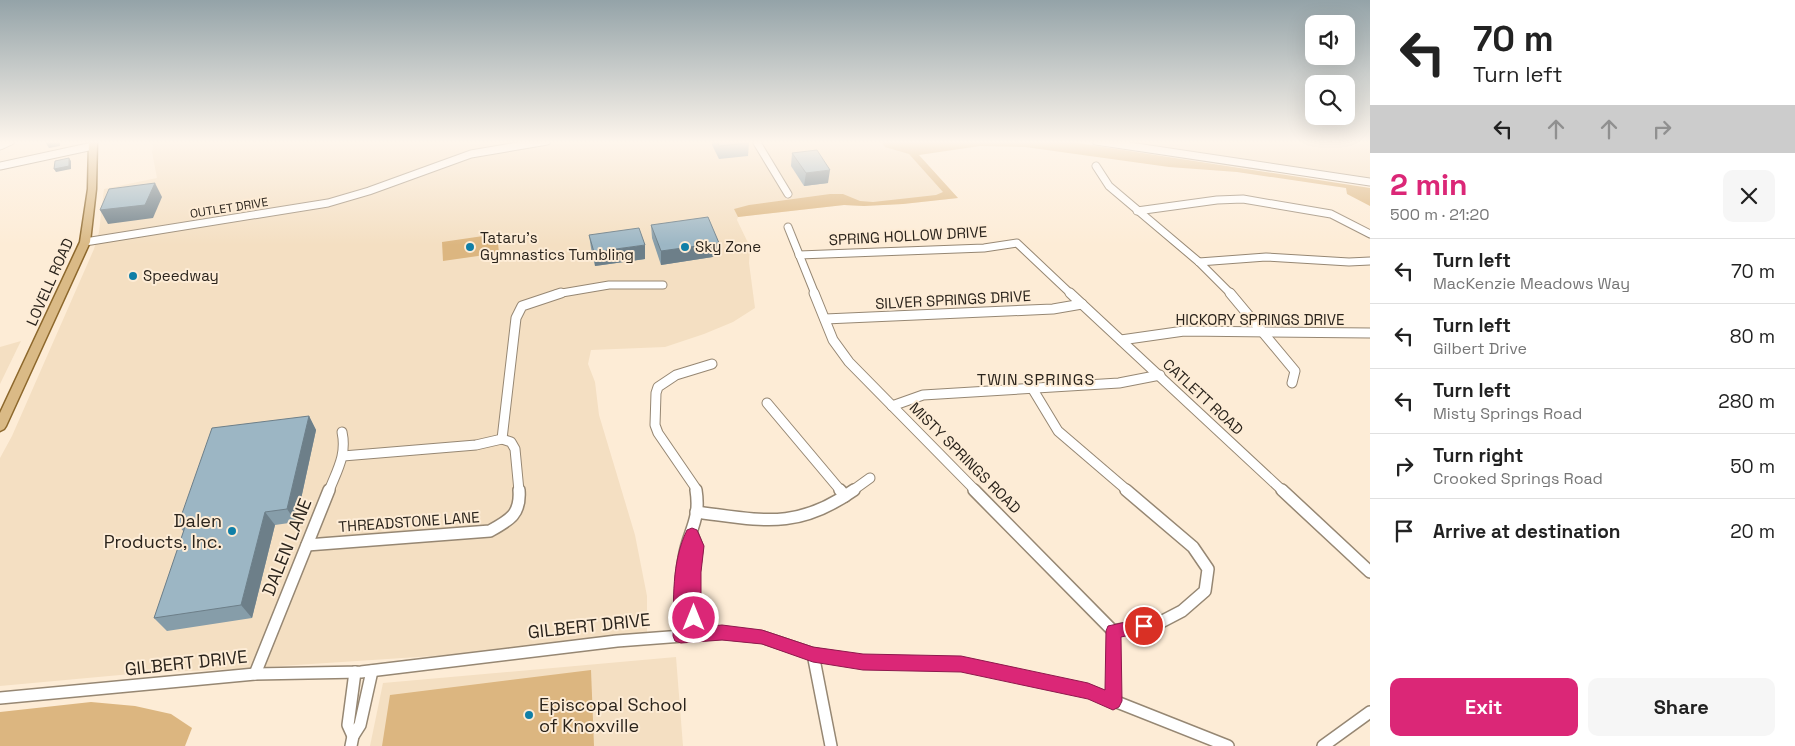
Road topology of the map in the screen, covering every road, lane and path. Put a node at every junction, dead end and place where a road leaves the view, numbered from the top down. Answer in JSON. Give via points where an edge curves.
{"nodes":[{"id":1,"x":92,"y":176,"type":"edge"},
{"id":2,"x":411,"y":176,"type":"edge"},
{"id":3,"x":777,"y":176,"type":"edge"},
{"id":4,"x":1102,"y":176,"type":"edge"},
{"id":5,"x":1329,"y":176,"type":"edge"},
{"id":6,"x":1370,"y":182,"type":"edge"},
{"id":7,"x":788,"y":194,"type":"dead end"},
{"id":8,"x":1137,"y":211,"type":"junction"},
{"id":9,"x":788,"y":227,"type":"dead end"},
{"id":10,"x":1370,"y":234,"type":"edge"},
{"id":11,"x":85,"y":242,"type":"junction"},
{"id":12,"x":1017,"y":243,"type":"joint"},
{"id":13,"x":799,"y":255,"type":"junction"},
{"id":14,"x":1370,"y":261,"type":"edge"},
{"id":15,"x":1199,"y":262,"type":"junction"},
{"id":16,"x":663,"y":285,"type":"dead end"},
{"id":17,"x":1082,"y":304,"type":"junction"},
{"id":18,"x":825,"y":319,"type":"junction"},
{"id":19,"x":1262,"y":332,"type":"junction"},
{"id":20,"x":1370,"y":334,"type":"edge"},
{"id":21,"x":1121,"y":340,"type":"junction"},
{"id":22,"x":712,"y":364,"type":"dead end"},
{"id":23,"x":1160,"y":375,"type":"junction"},
{"id":24,"x":1292,"y":383,"type":"dead end"},
{"id":25,"x":1032,"y":388,"type":"junction"},
{"id":26,"x":12,"y":402,"type":"junction"},
{"id":27,"x":767,"y":403,"type":"dead end"},
{"id":28,"x":0,"y":406,"type":"edge"},
{"id":29,"x":892,"y":406,"type":"junction"},
{"id":30,"x":0,"y":426,"type":"edge"},
{"id":31,"x":342,"y":432,"type":"dead end"},
{"id":32,"x":502,"y":439,"type":"junction"},
{"id":33,"x":343,"y":456,"type":"junction"},
{"id":34,"x":870,"y":478,"type":"dead end"},
{"id":35,"x":844,"y":496,"type":"junction"},
{"id":36,"x":696,"y":512,"type":"junction"},
{"id":37,"x":692,"y":534,"type":"junction"},
{"id":38,"x":307,"y":545,"type":"junction"},
{"id":39,"x":1370,"y":572,"type":"edge"},
{"id":40,"x":1114,"y":631,"type":"junction"},
{"id":41,"x":694,"y":635,"type":"junction"},
{"id":42,"x":681,"y":636,"type":"junction"},
{"id":43,"x":813,"y":654,"type":"junction"},
{"id":44,"x":372,"y":671,"type":"junction"},
{"id":45,"x":354,"y":672,"type":"junction"},
{"id":46,"x":255,"y":674,"type":"junction"},
{"id":47,"x":0,"y":698,"type":"edge"},
{"id":48,"x":1113,"y":701,"type":"junction"},
{"id":49,"x":1370,"y":712,"type":"edge"},
{"id":50,"x":352,"y":741,"type":"edge"},
{"id":51,"x":831,"y":746,"type":"edge"},
{"id":52,"x":1228,"y":746,"type":"edge"},
{"id":53,"x":1323,"y":746,"type":"edge"}],
"edges":[{"from":1,"to":11,"type":"main road","name":"LOVELL ROAD"},
{"from":2,"to":11,"type":"street","name":"OUTLET DRIVE","via":[[322,205]]},
{"from":3,"to":7,"type":"street"},
{"from":4,"to":8,"type":"street","via":[[1108,186]]},
{"from":5,"to":6,"type":"street"},
{"from":8,"to":10,"type":"street","via":[[1243,199],[1331,214]]},
{"from":8,"to":15,"type":"street"},
{"from":9,"to":13,"type":"street","name":"MISTY SPRINGS ROAD"},
{"from":11,"to":26,"type":"main road","name":"LOVELL ROAD"},
{"from":12,"to":13,"type":"street","name":"SPRING HOLLOW DRIVE","via":[[984,248]]},
{"from":12,"to":17,"type":"street","name":"CATLETT ROAD"},
{"from":13,"to":18,"type":"street","name":"MISTY SPRINGS ROAD"},
{"from":14,"to":15,"type":"street","via":[[1358,263],[1260,256]]},
{"from":15,"to":19,"type":"street","via":[[1229,291]]},
{"from":16,"to":32,"type":"street","via":[[603,284],[522,306],[516,318]]},
{"from":17,"to":18,"type":"street","name":"SILVER SPRINGS DRIVE"},
{"from":17,"to":21,"type":"street","name":"CATLETT ROAD"},
{"from":18,"to":29,"type":"street","name":"MISTY SPRINGS ROAD","via":[[833,340],[849,362]]},
{"from":19,"to":20,"type":"street","name":"HICKORY SPRINGS DRIVE"},
{"from":19,"to":21,"type":"street","name":"HICKORY SPRINGS DRIVE","via":[[1184,332]]},
{"from":19,"to":24,"type":"street","via":[[1295,371]]},
{"from":21,"to":23,"type":"street","name":"CATLETT ROAD"},
{"from":22,"to":36,"type":"street","via":[[666,380],[656,392],[658,433],[695,487]]},
{"from":23,"to":25,"type":"street","via":[[1119,383]]},
{"from":23,"to":39,"type":"street","name":"CATLETT ROAD"},
{"from":25,"to":29,"type":"street","via":[[923,395]]},
{"from":25,"to":40,"type":"street","via":[[1058,431],[1193,547],[1208,569],[1205,591],[1182,611],[1159,623]]},
{"from":26,"to":28,"type":"main road"},
{"from":26,"to":30,"type":"main road","name":"LOVELL ROAD"},
{"from":27,"to":35,"type":"street"},
{"from":29,"to":40,"type":"street","name":"MISTY SPRINGS ROAD"},
{"from":31,"to":33,"type":"street","name":"DALEN LANE"},
{"from":32,"to":33,"type":"street","via":[[476,445]]},
{"from":32,"to":38,"type":"street","name":"THREADSTONE LANE","via":[[511,442],[515,449],[519,504],[503,524],[490,531]]},
{"from":33,"to":38,"type":"street","name":"DALEN LANE"},
{"from":34,"to":35,"type":"street"},
{"from":35,"to":36,"type":"street","via":[[828,507],[782,521]]},
{"from":36,"to":37,"type":"street"},
{"from":37,"to":41,"type":"street","via":[[697,546]]},
{"from":37,"to":42,"type":"street","via":[[685,552],[681,580]]},
{"from":38,"to":46,"type":"street","name":"DALEN LANE"},
{"from":40,"to":48,"type":"street"},
{"from":41,"to":42,"type":"street","name":"GILBERT DRIVE"},
{"from":41,"to":43,"type":"street","name":"GILBERT DRIVE","via":[[722,632],[762,637]]},
{"from":42,"to":44,"type":"street","name":"GILBERT DRIVE","via":[[617,640]]},
{"from":43,"to":48,"type":"street","name":"GILBERT DRIVE","via":[[863,662],[961,664],[1088,691]]},
{"from":43,"to":51,"type":"street"},
{"from":44,"to":45,"type":"street","name":"GILBERT DRIVE"},
{"from":44,"to":50,"type":"street","via":[[360,725]]},
{"from":45,"to":46,"type":"street","name":"GILBERT DRIVE"},
{"from":45,"to":50,"type":"street","via":[[348,725]]},
{"from":46,"to":47,"type":"street","name":"GILBERT DRIVE"},
{"from":48,"to":52,"type":"street","name":"GILBERT DRIVE"},
{"from":49,"to":53,"type":"street"}]}
